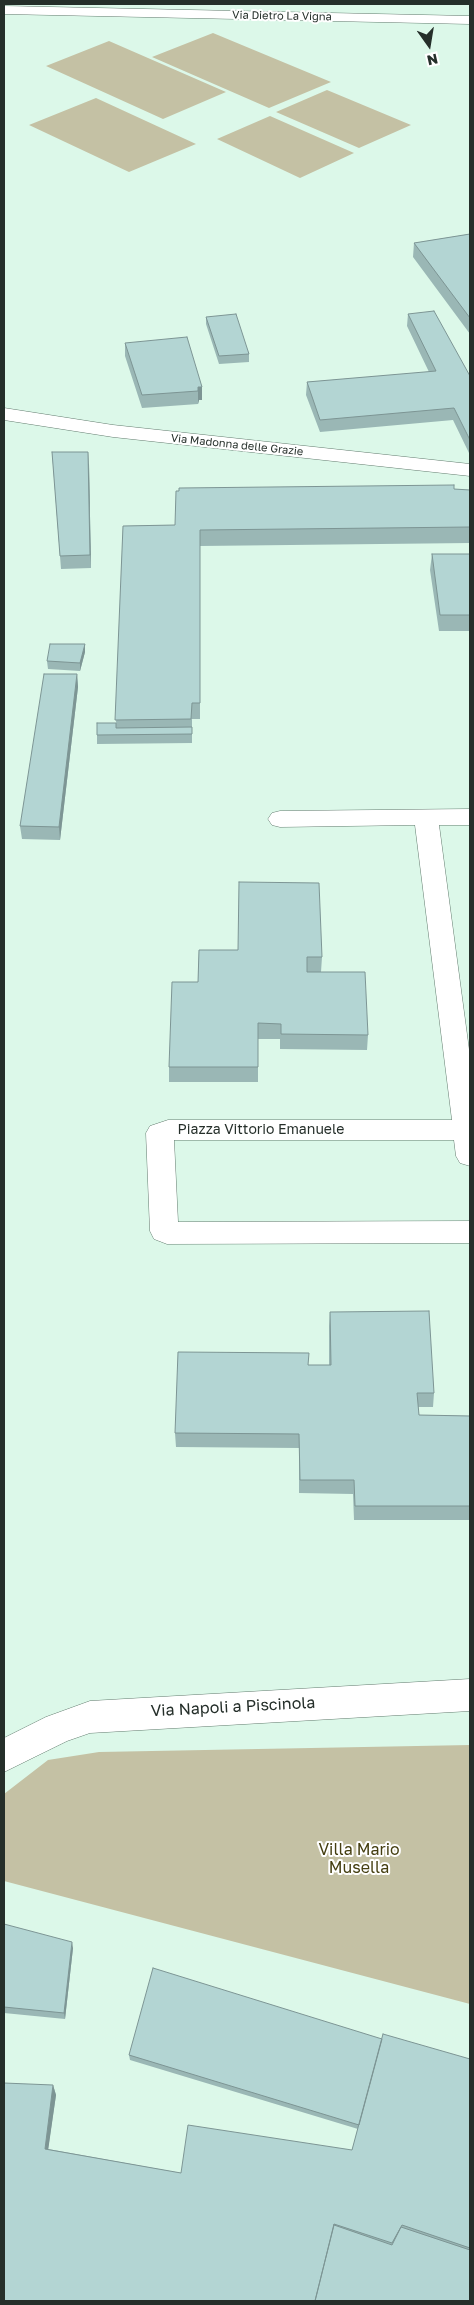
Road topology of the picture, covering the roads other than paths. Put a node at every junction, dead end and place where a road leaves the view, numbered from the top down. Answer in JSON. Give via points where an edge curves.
{"nodes":[{"id":1,"x":269,"y":4,"type":"edge"},
{"id":2,"x":470,"y":8,"type":"edge"},
{"id":3,"x":4,"y":10,"type":"edge"},
{"id":4,"x":470,"y":20,"type":"edge"},
{"id":5,"x":4,"y":414,"type":"edge"},
{"id":6,"x":470,"y":470,"type":"edge"},
{"id":7,"x":470,"y":817,"type":"edge"},
{"id":8,"x":426,"y":818,"type":"junction"},
{"id":9,"x":280,"y":819,"type":"dead end"},
{"id":10,"x":469,"y":1143,"type":"edge"},
{"id":11,"x":470,"y":1232,"type":"edge"},
{"id":12,"x":470,"y":1695,"type":"edge"},
{"id":13,"x":4,"y":1756,"type":"edge"}],
"edges":[{"from":1,"to":2,"type":"street","name":"Via Dietro La Vigna"},
{"from":3,"to":4,"type":"street","name":"Via Dietro La Vigna"},
{"from":5,"to":6,"type":"street","name":"Via Madonna delle Grazie","via":[[113,431]]},
{"from":7,"to":8,"type":"street"},
{"from":8,"to":9,"type":"street"},
{"from":8,"to":10,"type":"street","name":"Piazza Vittorio Emanuele"},
{"from":10,"to":11,"type":"street","name":"Piazza Vittorio Emanuele","via":[[168,1130],[160,1133],[164,1232],[167,1233]]},
{"from":12,"to":13,"type":"street","name":"Via Napoli a Piscinola","via":[[98,1716],[58,1728]]}]}
